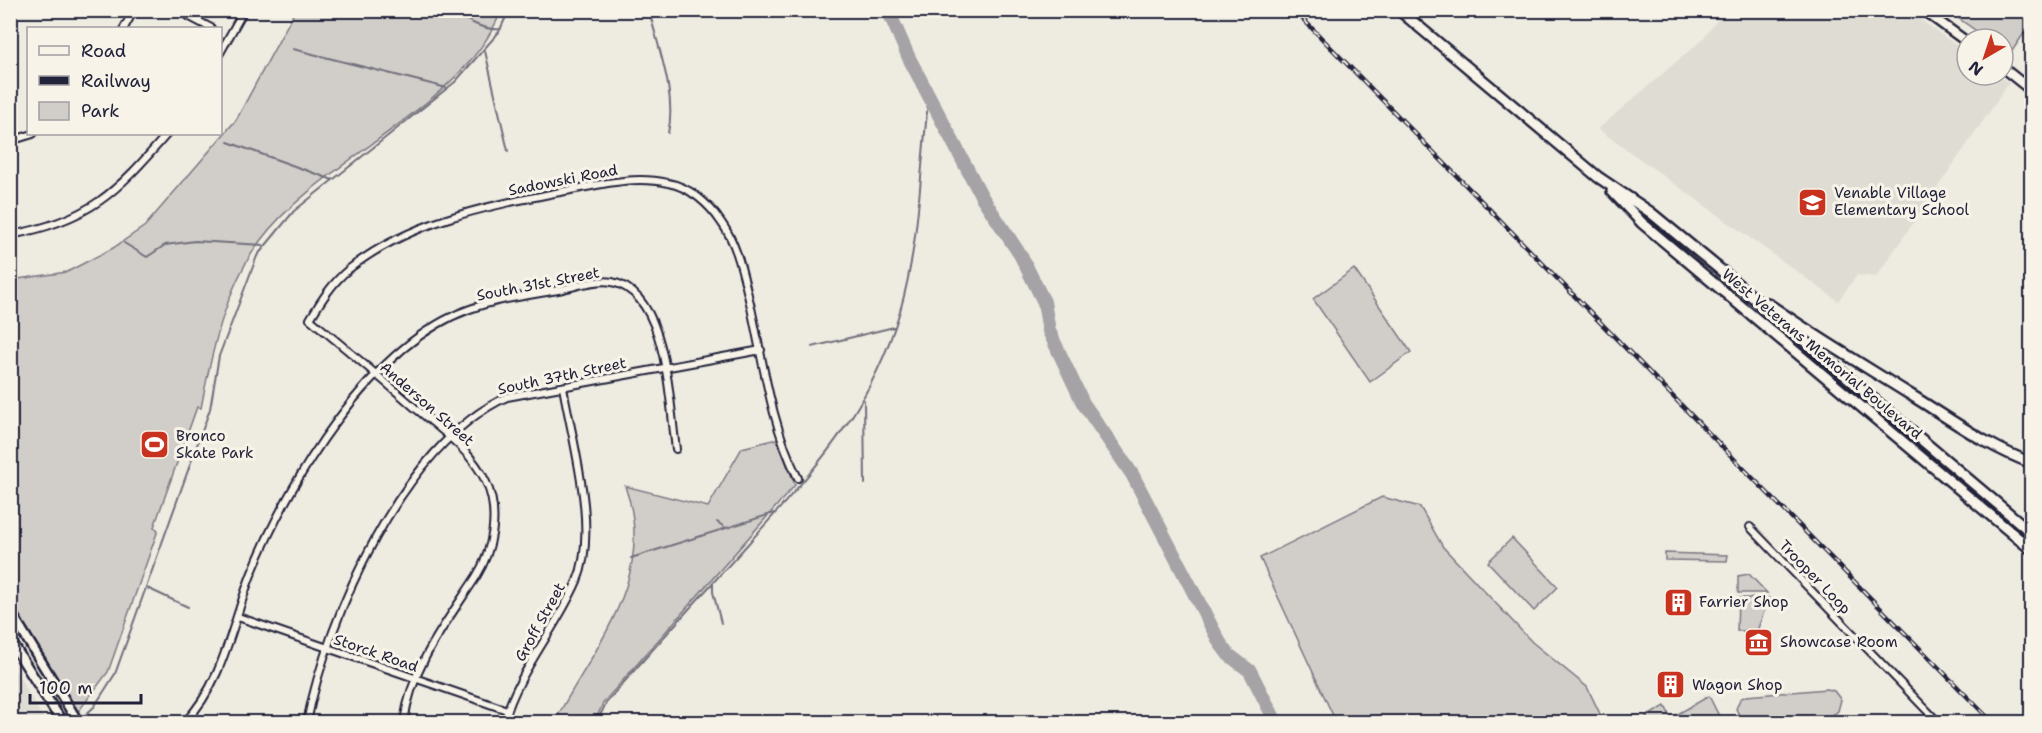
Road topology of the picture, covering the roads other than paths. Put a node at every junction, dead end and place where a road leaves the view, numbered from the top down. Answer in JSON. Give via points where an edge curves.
{"nodes":[{"id":1,"x":134,"y":10,"type":"edge"},
{"id":2,"x":177,"y":10,"type":"edge"},
{"id":3,"x":244,"y":10,"type":"edge"},
{"id":4,"x":1399,"y":10,"type":"edge"},
{"id":5,"x":1923,"y":10,"type":"edge"},
{"id":6,"x":125,"y":27,"type":"edge"},
{"id":7,"x":209,"y":27,"type":"edge"},
{"id":8,"x":1955,"y":33,"type":"edge"},
{"id":9,"x":222,"y":34,"type":"edge"},
{"id":10,"x":228,"y":38,"type":"junction"},
{"id":11,"x":222,"y":49,"type":"edge"},
{"id":12,"x":2015,"y":77,"type":"edge"},
{"id":13,"x":2031,"y":88,"type":"edge"},
{"id":14,"x":30,"y":135,"type":"edge"},
{"id":15,"x":166,"y":135,"type":"edge"},
{"id":16,"x":10,"y":141,"type":"edge"},
{"id":17,"x":1598,"y":177,"type":"junction"},
{"id":18,"x":10,"y":235,"type":"edge"},
{"id":19,"x":1717,"y":267,"type":"junction"},
{"id":20,"x":310,"y":319,"type":"joint"},
{"id":21,"x":761,"y":350,"type":"junction"},
{"id":22,"x":664,"y":367,"type":"junction"},
{"id":23,"x":377,"y":375,"type":"junction"},
{"id":24,"x":563,"y":387,"type":"junction"},
{"id":25,"x":449,"y":436,"type":"junction"},
{"id":26,"x":676,"y":449,"type":"dead end"},
{"id":27,"x":2031,"y":463,"type":"edge"},
{"id":28,"x":798,"y":478,"type":"dead end"},
{"id":29,"x":1750,"y":527,"type":"dead end"},
{"id":30,"x":2031,"y":533,"type":"edge"},
{"id":31,"x":2031,"y":550,"type":"edge"},
{"id":32,"x":10,"y":611,"type":"edge"},
{"id":33,"x":238,"y":617,"type":"junction"},
{"id":34,"x":10,"y":640,"type":"edge"},
{"id":35,"x":325,"y":648,"type":"junction"},
{"id":36,"x":415,"y":679,"type":"junction"},
{"id":37,"x":507,"y":710,"type":"junction"},
{"id":38,"x":62,"y":723,"type":"edge"},
{"id":39,"x":78,"y":723,"type":"edge"},
{"id":40,"x":185,"y":723,"type":"edge"},
{"id":41,"x":307,"y":723,"type":"edge"},
{"id":42,"x":404,"y":723,"type":"edge"},
{"id":43,"x":504,"y":723,"type":"edge"},
{"id":44,"x":1938,"y":723,"type":"edge"}],
"edges":[{"from":1,"to":6,"type":"street"},
{"from":2,"to":7,"type":"street"},
{"from":3,"to":10,"type":"street"},
{"from":4,"to":17,"type":"main road","name":"West Veterans Memorial Boulevard"},
{"from":5,"to":8,"type":"street"},
{"from":9,"to":10,"type":"street"},
{"from":10,"to":11,"type":"street"},
{"from":12,"to":13,"type":"street"},
{"from":14,"to":16,"type":"street"},
{"from":15,"to":18,"type":"street","via":[[122,184],[92,207],[65,222]]},
{"from":17,"to":19,"type":"main road","name":"West Veterans Memorial Boulevard","via":[[1650,212]]},
{"from":17,"to":31,"type":"main road","name":"West Veterans Memorial Boulevard","via":[[1642,223]]},
{"from":19,"to":27,"type":"main road","via":[[1820,341],[2007,454]]},
{"from":19,"to":30,"type":"main road","name":"West Veterans Memorial Boulevard"},
{"from":20,"to":21,"type":"street","name":"Sadowski Road","via":[[327,292],[348,270],[431,224],[474,209],[624,180],[645,180],[683,188],[712,210],[723,224],[738,257]]},
{"from":20,"to":23,"type":"street","name":"Anderson Street"},
{"from":21,"to":22,"type":"street","name":"South 37th Street"},
{"from":21,"to":28,"type":"street","name":"Sadowski Road","via":[[777,422]]},
{"from":22,"to":23,"type":"street","name":"South 31st Street","via":[[658,334],[646,305],[637,294],[611,282],[468,309],[420,335]]},
{"from":22,"to":24,"type":"street","name":"South 37th Street"},
{"from":22,"to":26,"type":"street","name":"South 31st Street"},
{"from":23,"to":25,"type":"street","name":"Anderson Street"},
{"from":23,"to":33,"type":"street","name":"South 31st Street","via":[[300,473],[251,576]]},
{"from":24,"to":25,"type":"street","name":"South 37th Street","via":[[507,397],[483,408]]},
{"from":24,"to":37,"type":"street","name":"Groff Street","via":[[583,502],[585,551],[566,603],[514,691]]},
{"from":25,"to":35,"type":"street","name":"South 37th Street","via":[[392,512],[359,569]]},
{"from":25,"to":36,"type":"street","name":"Anderson Street","via":[[471,458],[486,481],[492,504],[492,534],[484,565],[423,658]]},
{"from":29,"to":44,"type":"street","name":"Trooper Loop"},
{"from":32,"to":39,"type":"street"},
{"from":33,"to":35,"type":"street","name":"Storck Road"},
{"from":33,"to":40,"type":"street","name":"South 31st Street","via":[[212,682]]},
{"from":34,"to":38,"type":"street"},
{"from":35,"to":36,"type":"street","name":"Storck Road"},
{"from":35,"to":41,"type":"street","name":"South 37th Street"},
{"from":36,"to":37,"type":"street","name":"Storck Road"},
{"from":36,"to":42,"type":"street","name":"Anderson Street"},
{"from":37,"to":43,"type":"street","name":"Groff Street"}]}
